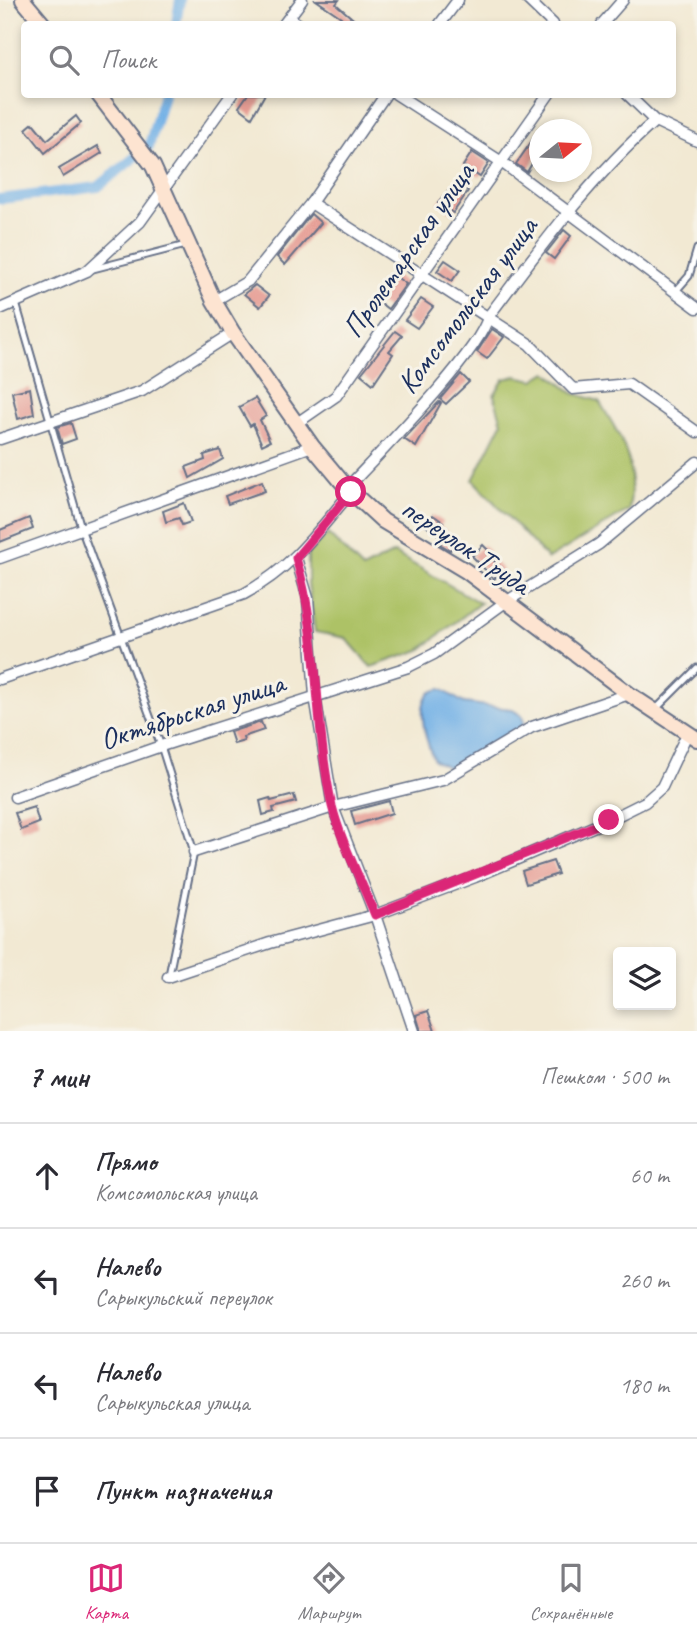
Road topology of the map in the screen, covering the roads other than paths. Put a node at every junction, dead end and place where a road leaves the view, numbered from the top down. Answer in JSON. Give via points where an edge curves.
{"nodes":[{"id":1,"x":23,"y":0,"type":"edge"},
{"id":2,"x":302,"y":0,"type":"edge"},
{"id":3,"x":458,"y":0,"type":"edge"},
{"id":4,"x":528,"y":0,"type":"edge"},
{"id":5,"x":623,"y":0,"type":"edge"},
{"id":6,"x":40,"y":21,"type":"edge"},
{"id":7,"x":291,"y":21,"type":"edge"},
{"id":8,"x":441,"y":21,"type":"edge"},
{"id":9,"x":550,"y":21,"type":"edge"},
{"id":10,"x":606,"y":21,"type":"edge"},
{"id":11,"x":101,"y":98,"type":"edge"},
{"id":12,"x":229,"y":98,"type":"edge"},
{"id":13,"x":383,"y":98,"type":"edge"},
{"id":14,"x":402,"y":98,"type":"edge"},
{"id":15,"x":546,"y":98,"type":"edge"},
{"id":16,"x":631,"y":98,"type":"edge"},
{"id":17,"x":655,"y":121,"type":"junction"},
{"id":18,"x":697,"y":141,"type":"edge"},
{"id":19,"x":500,"y":161,"type":"junction"},
{"id":20,"x":163,"y":186,"type":"junction"},
{"id":21,"x":311,"y":203,"type":"junction"},
{"id":22,"x":567,"y":212,"type":"junction"},
{"id":23,"x":189,"y":244,"type":"junction"},
{"id":24,"x":697,"y":249,"type":"edge"},
{"id":25,"x":87,"y":271,"type":"junction"},
{"id":26,"x":421,"y":277,"type":"junction"},
{"id":27,"x":675,"y":292,"type":"junction"},
{"id":28,"x":214,"y":301,"type":"junction"},
{"id":29,"x":16,"y":303,"type":"junction"},
{"id":30,"x":697,"y":307,"type":"edge"},
{"id":31,"x":0,"y":309,"type":"edge"},
{"id":32,"x":488,"y":317,"type":"junction"},
{"id":33,"x":233,"y":333,"type":"junction"},
{"id":34,"x":49,"y":422,"type":"junction"},
{"id":35,"x":296,"y":423,"type":"junction"},
{"id":36,"x":697,"y":432,"type":"edge"},
{"id":37,"x":0,"y":439,"type":"edge"},
{"id":38,"x":312,"y":446,"type":"junction"},
{"id":39,"x":697,"y":462,"type":"edge"},
{"id":40,"x":349,"y":490,"type":"junction"},
{"id":41,"x":82,"y":531,"type":"junction"},
{"id":42,"x":0,"y":558,"type":"edge"},
{"id":43,"x":296,"y":558,"type":"junction"},
{"id":44,"x":504,"y":603,"type":"junction"},
{"id":45,"x":119,"y":637,"type":"junction"},
{"id":46,"x":697,"y":668,"type":"edge"},
{"id":47,"x":0,"y":679,"type":"edge"},
{"id":48,"x":629,"y":694,"type":"junction"},
{"id":49,"x":316,"y":696,"type":"junction"},
{"id":50,"x":653,"y":712,"type":"junction"},
{"id":51,"x":692,"y":737,"type":"edge"},
{"id":52,"x":161,"y":746,"type":"junction"},
{"id":53,"x":15,"y":797,"type":"dead end"},
{"id":54,"x":333,"y":807,"type":"junction"},
{"id":55,"x":194,"y":852,"type":"junction"},
{"id":56,"x":375,"y":915,"type":"junction"},
{"id":57,"x":168,"y":977,"type":"joint"},
{"id":58,"x":414,"y":1031,"type":"edge"}],
"edges":[{"from":1,"to":6,"type":"street"},
{"from":2,"to":7,"type":"street"},
{"from":3,"to":8,"type":"street"},
{"from":4,"to":9,"type":"street"},
{"from":5,"to":10,"type":"street"},
{"from":11,"to":20,"type":"street","name":"переулок Труда"},
{"from":12,"to":20,"type":"street"},
{"from":13,"to":21,"type":"street"},
{"from":14,"to":19,"type":"street"},
{"from":15,"to":19,"type":"street","name":"Пролетарская улица"},
{"from":16,"to":17,"type":"street"},
{"from":17,"to":18,"type":"street"},
{"from":17,"to":22,"type":"street","name":"Комсомольская улица"},
{"from":19,"to":22,"type":"street"},
{"from":19,"to":26,"type":"street","name":"Пролетарская улица"},
{"from":20,"to":23,"type":"street","name":"переулок Труда"},
{"from":20,"to":25,"type":"street","via":[[140,222]]},
{"from":21,"to":26,"type":"street"},
{"from":21,"to":28,"type":"street","via":[[248,281]]},
{"from":22,"to":27,"type":"street"},
{"from":22,"to":32,"type":"street","name":"Комсомольская улица"},
{"from":23,"to":25,"type":"lane"},
{"from":23,"to":28,"type":"street","name":"переулок Труда"},
{"from":24,"to":27,"type":"lane","via":[[689,276]]},
{"from":25,"to":29,"type":"street"},
{"from":26,"to":32,"type":"street"},
{"from":26,"to":35,"type":"street","name":"Пролетарская улица","via":[[336,396]]},
{"from":27,"to":30,"type":"street"},
{"from":28,"to":33,"type":"street","name":"переулок Труда"},
{"from":29,"to":31,"type":"street"},
{"from":29,"to":34,"type":"lane"},
{"from":32,"to":36,"type":"street","via":[[529,344],[573,389],[629,384]]},
{"from":32,"to":40,"type":"street","name":"Комсомольская улица","via":[[473,344]]},
{"from":33,"to":34,"type":"street","via":[[142,391]]},
{"from":33,"to":35,"type":"street","name":"переулок Труда"},
{"from":34,"to":37,"type":"street"},
{"from":34,"to":41,"type":"lane"},
{"from":35,"to":38,"type":"street","name":"переулок Труда"},
{"from":38,"to":40,"type":"street","name":"переулок Труда"},
{"from":38,"to":41,"type":"street"},
{"from":39,"to":44,"type":"street","name":"Октябрьская улица","via":[[598,544]]},
{"from":40,"to":43,"type":"street","name":"Комсомольская улица"},
{"from":40,"to":44,"type":"street","name":"переулок Труда","via":[[383,521],[466,571]]},
{"from":41,"to":42,"type":"street"},
{"from":41,"to":45,"type":"lane"},
{"from":43,"to":45,"type":"street","name":"Комсомольская улица","via":[[244,594]]},
{"from":43,"to":49,"type":"street","via":[[308,598]]},
{"from":44,"to":48,"type":"street","name":"переулок Труда"},
{"from":44,"to":49,"type":"street","name":"Октябрьская улица","via":[[434,654]]},
{"from":45,"to":47,"type":"street","name":"Комсомольская улица"},
{"from":45,"to":52,"type":"lane"},
{"from":46,"to":50,"type":"lane"},
{"from":48,"to":50,"type":"street","name":"переулок Труда"},
{"from":48,"to":54,"type":"street","via":[[533,727],[443,780]]},
{"from":49,"to":52,"type":"street","name":"Октябрьская улица"},
{"from":49,"to":54,"type":"street"},
{"from":50,"to":51,"type":"street","name":"переулок Труда"},
{"from":51,"to":56,"type":"street","via":[[662,787],[645,802],[475,877]]},
{"from":52,"to":53,"type":"street","name":"Октябрьская улица"},
{"from":52,"to":55,"type":"lane"},
{"from":54,"to":55,"type":"street"},
{"from":54,"to":56,"type":"street"},
{"from":55,"to":57,"type":"lane"},
{"from":56,"to":57,"type":"street"},
{"from":56,"to":58,"type":"street"}]}
